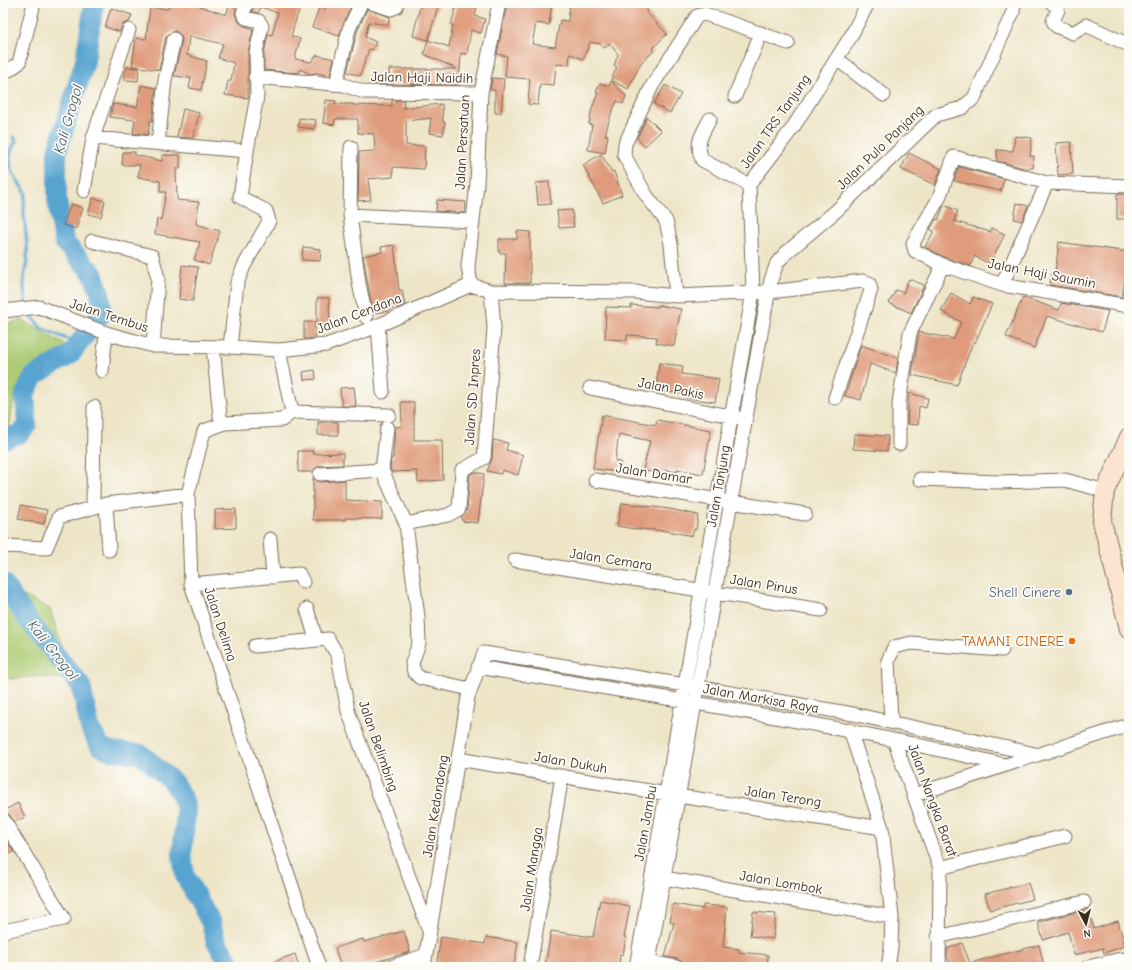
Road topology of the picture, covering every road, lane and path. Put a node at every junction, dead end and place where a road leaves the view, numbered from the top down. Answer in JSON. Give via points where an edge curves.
{"nodes":[{"id":1,"x":34,"y":3,"type":"edge"},
{"id":2,"x":247,"y":3,"type":"edge"},
{"id":3,"x":361,"y":3,"type":"edge"},
{"id":4,"x":372,"y":3,"type":"edge"},
{"id":5,"x":397,"y":3,"type":"edge"},
{"id":6,"x":499,"y":3,"type":"edge"},
{"id":7,"x":868,"y":3,"type":"edge"},
{"id":8,"x":1014,"y":3,"type":"edge"},
{"id":9,"x":1052,"y":3,"type":"edge"},
{"id":10,"x":129,"y":30,"type":"dead end"},
{"id":11,"x":761,"y":33,"type":"junction"},
{"id":12,"x":174,"y":39,"type":"dead end"},
{"id":13,"x":788,"y":43,"type":"dead end"},
{"id":14,"x":1129,"y":45,"type":"edge"},
{"id":15,"x":837,"y":59,"type":"junction"},
{"id":16,"x":3,"y":70,"type":"edge"},
{"id":17,"x":255,"y":77,"type":"junction"},
{"id":18,"x":336,"y":84,"type":"junction"},
{"id":19,"x":481,"y":93,"type":"junction"},
{"id":20,"x":884,"y":95,"type":"dead end"},
{"id":21,"x":735,"y":96,"type":"dead end"},
{"id":22,"x":710,"y":119,"type":"dead end"},
{"id":23,"x":93,"y":138,"type":"junction"},
{"id":24,"x":158,"y":143,"type":"junction"},
{"id":25,"x":350,"y":148,"type":"dead end"},
{"id":26,"x":247,"y":151,"type":"junction"},
{"id":27,"x":1047,"y":182,"type":"junction"},
{"id":28,"x":749,"y":185,"type":"junction"},
{"id":29,"x":1129,"y":186,"type":"edge"},
{"id":30,"x":84,"y":191,"type":"dead end"},
{"id":31,"x":350,"y":215,"type":"junction"},
{"id":32,"x":472,"y":221,"type":"junction"},
{"id":33,"x":92,"y":241,"type":"dead end"},
{"id":34,"x":943,"y":266,"type":"junction"},
{"id":35,"x":471,"y":285,"type":"junction"},
{"id":36,"x":1002,"y":285,"type":"junction"},
{"id":37,"x":491,"y":291,"type":"junction"},
{"id":38,"x":754,"y":292,"type":"junction"},
{"id":39,"x":769,"y":292,"type":"junction"},
{"id":40,"x":676,"y":296,"type":"junction"},
{"id":41,"x":1129,"y":306,"type":"edge"},
{"id":42,"x":3,"y":311,"type":"edge"},
{"id":43,"x":366,"y":317,"type":"dead end"},
{"id":44,"x":378,"y":325,"type":"junction"},
{"id":45,"x":103,"y":332,"type":"junction"},
{"id":46,"x":153,"y":346,"type":"junction"},
{"id":47,"x":213,"y":347,"type":"junction"},
{"id":48,"x":230,"y":347,"type":"junction"},
{"id":49,"x":279,"y":350,"type":"junction"},
{"id":50,"x":102,"y":370,"type":"dead end"},
{"id":51,"x":590,"y":388,"type":"dead end"},
{"id":52,"x":383,"y":392,"type":"dead end"},
{"id":53,"x":835,"y":398,"type":"dead end"},
{"id":54,"x":94,"y":407,"type":"dead end"},
{"id":55,"x":292,"y":412,"type":"junction"},
{"id":56,"x":389,"y":414,"type":"dead end"},
{"id":57,"x":220,"y":416,"type":"dead end"},
{"id":58,"x":732,"y":417,"type":"junction"},
{"id":59,"x":746,"y":420,"type":"junction"},
{"id":60,"x":387,"y":428,"type":"dead end"},
{"id":61,"x":1129,"y":439,"type":"edge"},
{"id":62,"x":899,"y":444,"type":"dead end"},
{"id":63,"x":382,"y":470,"type":"junction"},
{"id":64,"x":320,"y":474,"type":"dead end"},
{"id":65,"x":920,"y":479,"type":"dead end"},
{"id":66,"x":595,"y":480,"type":"dead end"},
{"id":67,"x":1105,"y":491,"type":"junction"},
{"id":68,"x":188,"y":494,"type":"junction"},
{"id":69,"x":717,"y":500,"type":"junction"},
{"id":70,"x":731,"y":502,"type":"junction"},
{"id":71,"x":106,"y":504,"type":"junction"},
{"id":72,"x":93,"y":508,"type":"junction"},
{"id":73,"x":805,"y":514,"type":"dead end"},
{"id":74,"x":406,"y":524,"type":"junction"},
{"id":75,"x":270,"y":539,"type":"dead end"},
{"id":76,"x":3,"y":546,"type":"edge"},
{"id":77,"x":109,"y":550,"type":"dead end"},
{"id":78,"x":515,"y":560,"type":"dead end"},
{"id":79,"x":273,"y":577,"type":"junction"},
{"id":80,"x":303,"y":582,"type":"dead end"},
{"id":81,"x":191,"y":584,"type":"junction"},
{"id":82,"x":702,"y":590,"type":"junction"},
{"id":83,"x":715,"y":593,"type":"junction"},
{"id":84,"x":307,"y":609,"type":"dead end"},
{"id":85,"x":822,"y":610,"type":"dead end"},
{"id":86,"x":1129,"y":629,"type":"edge"},
{"id":87,"x":316,"y":639,"type":"junction"},
{"id":88,"x":255,"y":646,"type":"dead end"},
{"id":89,"x":1002,"y":650,"type":"dead end"},
{"id":90,"x":486,"y":653,"type":"joint"},
{"id":91,"x":478,"y":667,"type":"junction"},
{"id":92,"x":692,"y":686,"type":"junction"},
{"id":93,"x":470,"y":689,"type":"junction"},
{"id":94,"x":689,"y":702,"type":"junction"},
{"id":95,"x":891,"y":721,"type":"junction"},
{"id":96,"x":1129,"y":725,"type":"edge"},
{"id":97,"x":850,"y":730,"type":"junction"},
{"id":98,"x":894,"y":740,"type":"junction"},
{"id":99,"x":1036,"y":754,"type":"junction"},
{"id":100,"x":458,"y":759,"type":"junction"},
{"id":101,"x":1005,"y":765,"type":"junction"},
{"id":102,"x":562,"y":776,"type":"junction"},
{"id":103,"x":673,"y":795,"type":"junction"},
{"id":104,"x":914,"y":795,"type":"junction"},
{"id":105,"x":3,"y":819,"type":"edge"},
{"id":106,"x":882,"y":828,"type":"junction"},
{"id":107,"x":1065,"y":836,"type":"dead end"},
{"id":108,"x":940,"y":868,"type":"junction"},
{"id":109,"x":664,"y":878,"type":"junction"},
{"id":110,"x":1084,"y":902,"type":"dead end"},
{"id":111,"x":892,"y":916,"type":"junction"},
{"id":112,"x":3,"y":931,"type":"edge"},
{"id":113,"x":430,"y":933,"type":"junction"},
{"id":114,"x":938,"y":937,"type":"junction"},
{"id":115,"x":1121,"y":959,"type":"dead end"},
{"id":116,"x":425,"y":961,"type":"edge"},
{"id":117,"x":649,"y":965,"type":"edge"},
{"id":118,"x":319,"y":967,"type":"edge"},
{"id":119,"x":390,"y":967,"type":"edge"},
{"id":120,"x":530,"y":967,"type":"edge"},
{"id":121,"x":636,"y":967,"type":"edge"},
{"id":122,"x":676,"y":967,"type":"edge"},
{"id":123,"x":888,"y":967,"type":"edge"},
{"id":124,"x":939,"y":967,"type":"edge"},
{"id":125,"x":1088,"y":967,"type":"edge"}],
"edges":[{"from":1,"to":16,"type":"street","via":[[19,63],[9,70]]},
{"from":2,"to":17,"type":"street","via":[[244,13],[246,18],[259,21],[262,26],[256,52]]},
{"from":3,"to":18,"type":"street","via":[[349,29]]},
{"from":4,"to":5,"type":"street","via":[[392,9]]},
{"from":6,"to":19,"type":"street","name":"Jalan Persatuan"},
{"from":7,"to":15,"type":"street","name":"Jalan TRS Tanjung"},
{"from":8,"to":39,"type":"street","name":"Jalan Pulo Panjang","via":[[1013,12],[974,98],[962,108],[936,115],[836,211],[786,253],[777,263]]},
{"from":9,"to":14,"type":"street","via":[[1058,10],[1054,21],[1056,26],[1073,33],[1086,25]]},
{"from":10,"to":23,"type":"street"},
{"from":11,"to":13,"type":"street"},
{"from":11,"to":21,"type":"street"},
{"from":11,"to":40,"type":"street","via":[[705,14],[697,16],[652,86],[625,144],[624,155],[646,195],[666,221]]},
{"from":12,"to":24,"type":"street","via":[[165,80]]},
{"from":15,"to":20,"type":"street"},
{"from":15,"to":28,"type":"street","name":"Jalan TRS Tanjung","via":[[792,129]]},
{"from":17,"to":18,"type":"street","name":"Jalan Haji Naidih"},
{"from":17,"to":26,"type":"street","via":[[256,96]]},
{"from":18,"to":19,"type":"street","name":"Jalan Haji Naidih","via":[[364,92]]},
{"from":19,"to":32,"type":"street","name":"Jalan Persatuan","via":[[477,184]]},
{"from":22,"to":28,"type":"street","via":[[699,140],[698,150],[702,160]]},
{"from":23,"to":24,"type":"street"},
{"from":23,"to":30,"type":"street"},
{"from":24,"to":26,"type":"street"},
{"from":25,"to":31,"type":"street"},
{"from":26,"to":48,"type":"street","via":[[240,197],[266,211],[269,221],[237,283]]},
{"from":27,"to":29,"type":"street"},
{"from":27,"to":34,"type":"street","name":"Jalan Haji Saumin","via":[[954,157],[939,198],[912,243],[915,251]]},
{"from":27,"to":36,"type":"street"},
{"from":28,"to":38,"type":"street","name":"Jalan TRS Tanjung"},
{"from":31,"to":32,"type":"street"},
{"from":31,"to":43,"type":"street"},
{"from":32,"to":35,"type":"street","name":"Jalan Persatuan","via":[[468,266]]},
{"from":33,"to":46,"type":"street","via":[[152,256],[158,278]]},
{"from":34,"to":36,"type":"street","name":"Jalan Haji Saumin"},
{"from":34,"to":62,"type":"street","via":[[910,333],[899,403]]},
{"from":35,"to":37,"type":"street"},
{"from":35,"to":44,"type":"street","name":"Jalan Cendana"},
{"from":36,"to":41,"type":"street","name":"Jalan Haji Saumin"},
{"from":37,"to":40,"type":"street","via":[[634,292]]},
{"from":37,"to":74,"type":"street","name":"Jalan SD Inpres","via":[[494,328],[484,458],[462,470],[459,509],[448,515]]},
{"from":38,"to":39,"type":"street"},
{"from":38,"to":40,"type":"street"},
{"from":38,"to":58,"type":"street","name":"Jalan Tanjung"},
{"from":39,"to":53,"type":"street","via":[[863,281],[869,283],[871,290]]},
{"from":39,"to":59,"type":"street","name":"Jalan Tanjung"},
{"from":42,"to":45,"type":"street","name":"Jalan Tembus","via":[[39,307]]},
{"from":44,"to":49,"type":"street","name":"Jalan Cendana","via":[[326,345]]},
{"from":44,"to":52,"type":"street"},
{"from":45,"to":46,"type":"street","name":"Jalan Tembus"},
{"from":45,"to":50,"type":"street"},
{"from":46,"to":47,"type":"street","name":"Jalan Tembus"},
{"from":47,"to":48,"type":"street","name":"Jalan Tembus"},
{"from":47,"to":57,"type":"street"},
{"from":48,"to":49,"type":"street","name":"Jalan Cendana"},
{"from":49,"to":55,"type":"street"},
{"from":51,"to":58,"type":"street","name":"Jalan Pakis"},
{"from":54,"to":72,"type":"street"},
{"from":55,"to":56,"type":"street"},
{"from":55,"to":68,"type":"street","name":"Jalan Delima","via":[[282,420],[225,423],[204,431]]},
{"from":58,"to":59,"type":"street","name":"Jalan Pakis"},
{"from":58,"to":69,"type":"street","name":"Jalan Tanjung"},
{"from":59,"to":70,"type":"street","name":"Jalan Tanjung"},
{"from":60,"to":63,"type":"street"},
{"from":61,"to":67,"type":"main road"},
{"from":63,"to":64,"type":"street"},
{"from":63,"to":74,"type":"street"},
{"from":65,"to":67,"type":"street","via":[[999,482],[1064,480]]},
{"from":66,"to":69,"type":"street","name":"Jalan Damar"},
{"from":67,"to":86,"type":"main road","via":[[1102,520]]},
{"from":68,"to":71,"type":"street"},
{"from":68,"to":81,"type":"street","name":"Jalan Delima"},
{"from":69,"to":70,"type":"street","name":"Jalan Damar"},
{"from":69,"to":82,"type":"street","name":"Jalan Tanjung"},
{"from":70,"to":73,"type":"street","name":"Jalan Damar"},
{"from":70,"to":83,"type":"street","name":"Jalan Tanjung"},
{"from":71,"to":72,"type":"street"},
{"from":71,"to":77,"type":"street"},
{"from":72,"to":76,"type":"street","via":[[59,517],[46,548]]},
{"from":74,"to":93,"type":"street","via":[[418,617],[419,642],[412,663],[414,672],[420,678]]},
{"from":75,"to":79,"type":"street"},
{"from":78,"to":82,"type":"street","name":"Jalan Cemara"},
{"from":79,"to":80,"type":"street","via":[[299,574]]},
{"from":79,"to":81,"type":"street"},
{"from":81,"to":118,"type":"street","name":"Jalan Delima"},
{"from":82,"to":83,"type":"street","name":"Jalan Pinus"},
{"from":82,"to":92,"type":"street","name":"Jalan Tanjung"},
{"from":83,"to":85,"type":"street","name":"Jalan Pinus"},
{"from":83,"to":92,"type":"street","name":"Jalan Tanjung"},
{"from":84,"to":87,"type":"street"},
{"from":87,"to":88,"type":"street"},
{"from":87,"to":113,"type":"street","name":"Jalan Belimbing","via":[[328,640],[338,656],[348,711]]},
{"from":89,"to":95,"type":"street","via":[[911,643],[894,647],[888,661]]},
{"from":90,"to":91,"type":"street","name":"Jalan Kedondong"},
{"from":90,"to":92,"type":"street","name":"Jalan Markisa Raya"},
{"from":91,"to":93,"type":"street","name":"Jalan Kedondong"},
{"from":91,"to":94,"type":"street","name":"Jalan Markisa Raya"},
{"from":92,"to":94,"type":"street","name":"Jalan Jambu"},
{"from":92,"to":95,"type":"street","name":"Jalan Markisa Raya"},
{"from":93,"to":100,"type":"street","name":"Jalan Kedondong"},
{"from":94,"to":97,"type":"street","name":"Jalan Markisa Raya"},
{"from":94,"to":103,"type":"street","name":"Jalan Jambu"},
{"from":95,"to":99,"type":"street","name":"Jalan Markisa Raya"},
{"from":96,"to":99,"type":"street"},
{"from":97,"to":98,"type":"street","name":"Jalan Markisa Raya"},
{"from":97,"to":106,"type":"street"},
{"from":98,"to":101,"type":"street","name":"Jalan Markisa Raya"},
{"from":98,"to":104,"type":"street","name":"Jalan Nangka Barat"},
{"from":99,"to":101,"type":"street"},
{"from":100,"to":102,"type":"street","name":"Jalan Dukuh"},
{"from":100,"to":113,"type":"street","name":"Jalan Kedondong"},
{"from":101,"to":104,"type":"street"},
{"from":102,"to":103,"type":"street","name":"Jalan Dukuh"},
{"from":102,"to":120,"type":"street","name":"Jalan Mangga"},
{"from":103,"to":106,"type":"street","name":"Jalan Terong"},
{"from":103,"to":109,"type":"street","name":"Jalan Jambu"},
{"from":103,"to":121,"type":"street","name":"Jalan Jambu"},
{"from":104,"to":108,"type":"street","name":"Jalan Nangka Barat"},
{"from":105,"to":112,"type":"street","via":[[64,919]]},
{"from":106,"to":111,"type":"street"},
{"from":107,"to":108,"type":"street"},
{"from":108,"to":114,"type":"street","name":"Jalan Nangka Barat"},
{"from":109,"to":111,"type":"street","name":"Jalan Lombok"},
{"from":109,"to":117,"type":"street","name":"Jalan Jambu"},
{"from":110,"to":114,"type":"street"},
{"from":111,"to":123,"type":"street"},
{"from":113,"to":116,"type":"street","name":"Jalan Kedondong"},
{"from":114,"to":124,"type":"street","name":"Jalan Nangka Barat"},
{"from":115,"to":125,"type":"street"},
{"from":116,"to":119,"type":"street"},
{"from":117,"to":122,"type":"street"}]}
